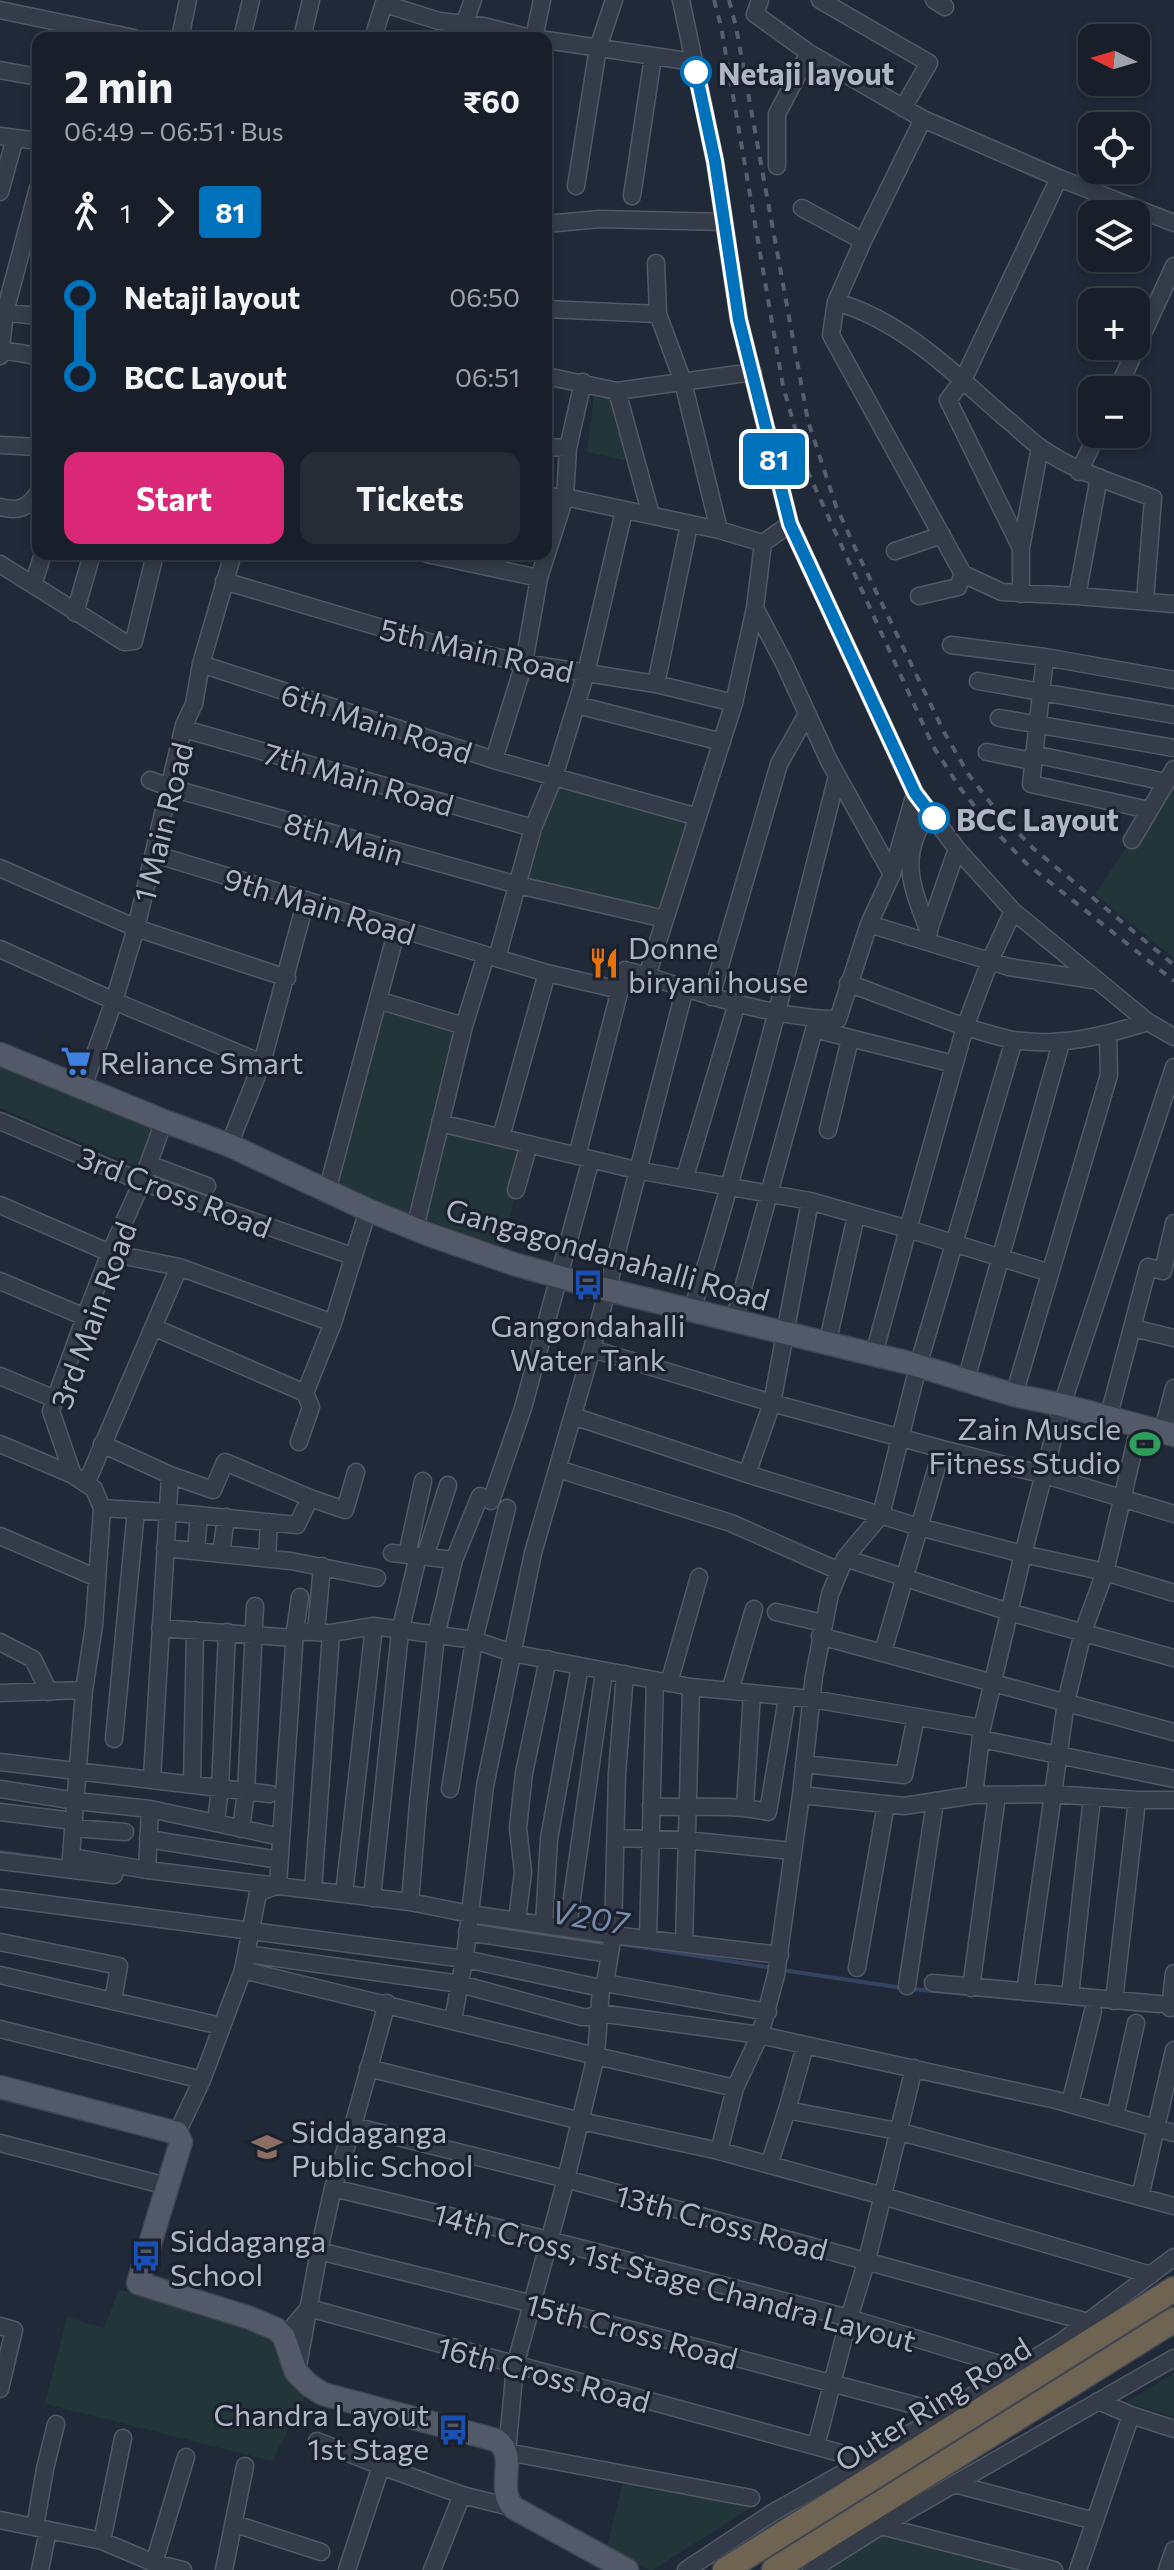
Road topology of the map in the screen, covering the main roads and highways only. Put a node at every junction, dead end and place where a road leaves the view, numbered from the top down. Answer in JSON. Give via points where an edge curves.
{"nodes":[{"id":1,"x":0,"y":1054,"type":"edge"},
{"id":2,"x":1168,"y":1434,"type":"edge"},
{"id":3,"x":0,"y":2087,"type":"edge"},
{"id":4,"x":1174,"y":2289,"type":"edge"},
{"id":5,"x":1174,"y":2320,"type":"edge"},
{"id":6,"x":627,"y":2570,"type":"edge"},
{"id":7,"x":725,"y":2570,"type":"edge"},
{"id":8,"x":774,"y":2570,"type":"edge"}],
"edges":[{"from":1,"to":2,"type":"main road","name":"Gangagondanahalli Road","via":[[229,1145],[368,1210],[514,1264]]},
{"from":3,"to":6,"type":"main road","via":[[177,2133],[181,2142],[138,2283],[267,2324],[284,2337],[296,2372],[323,2394],[496,2440],[507,2452],[505,2494],[514,2508]]},
{"from":4,"to":7,"type":"highway","name":"Outer Ring Road"},
{"from":5,"to":8,"type":"highway","name":"Outer Ring Road"}]}
